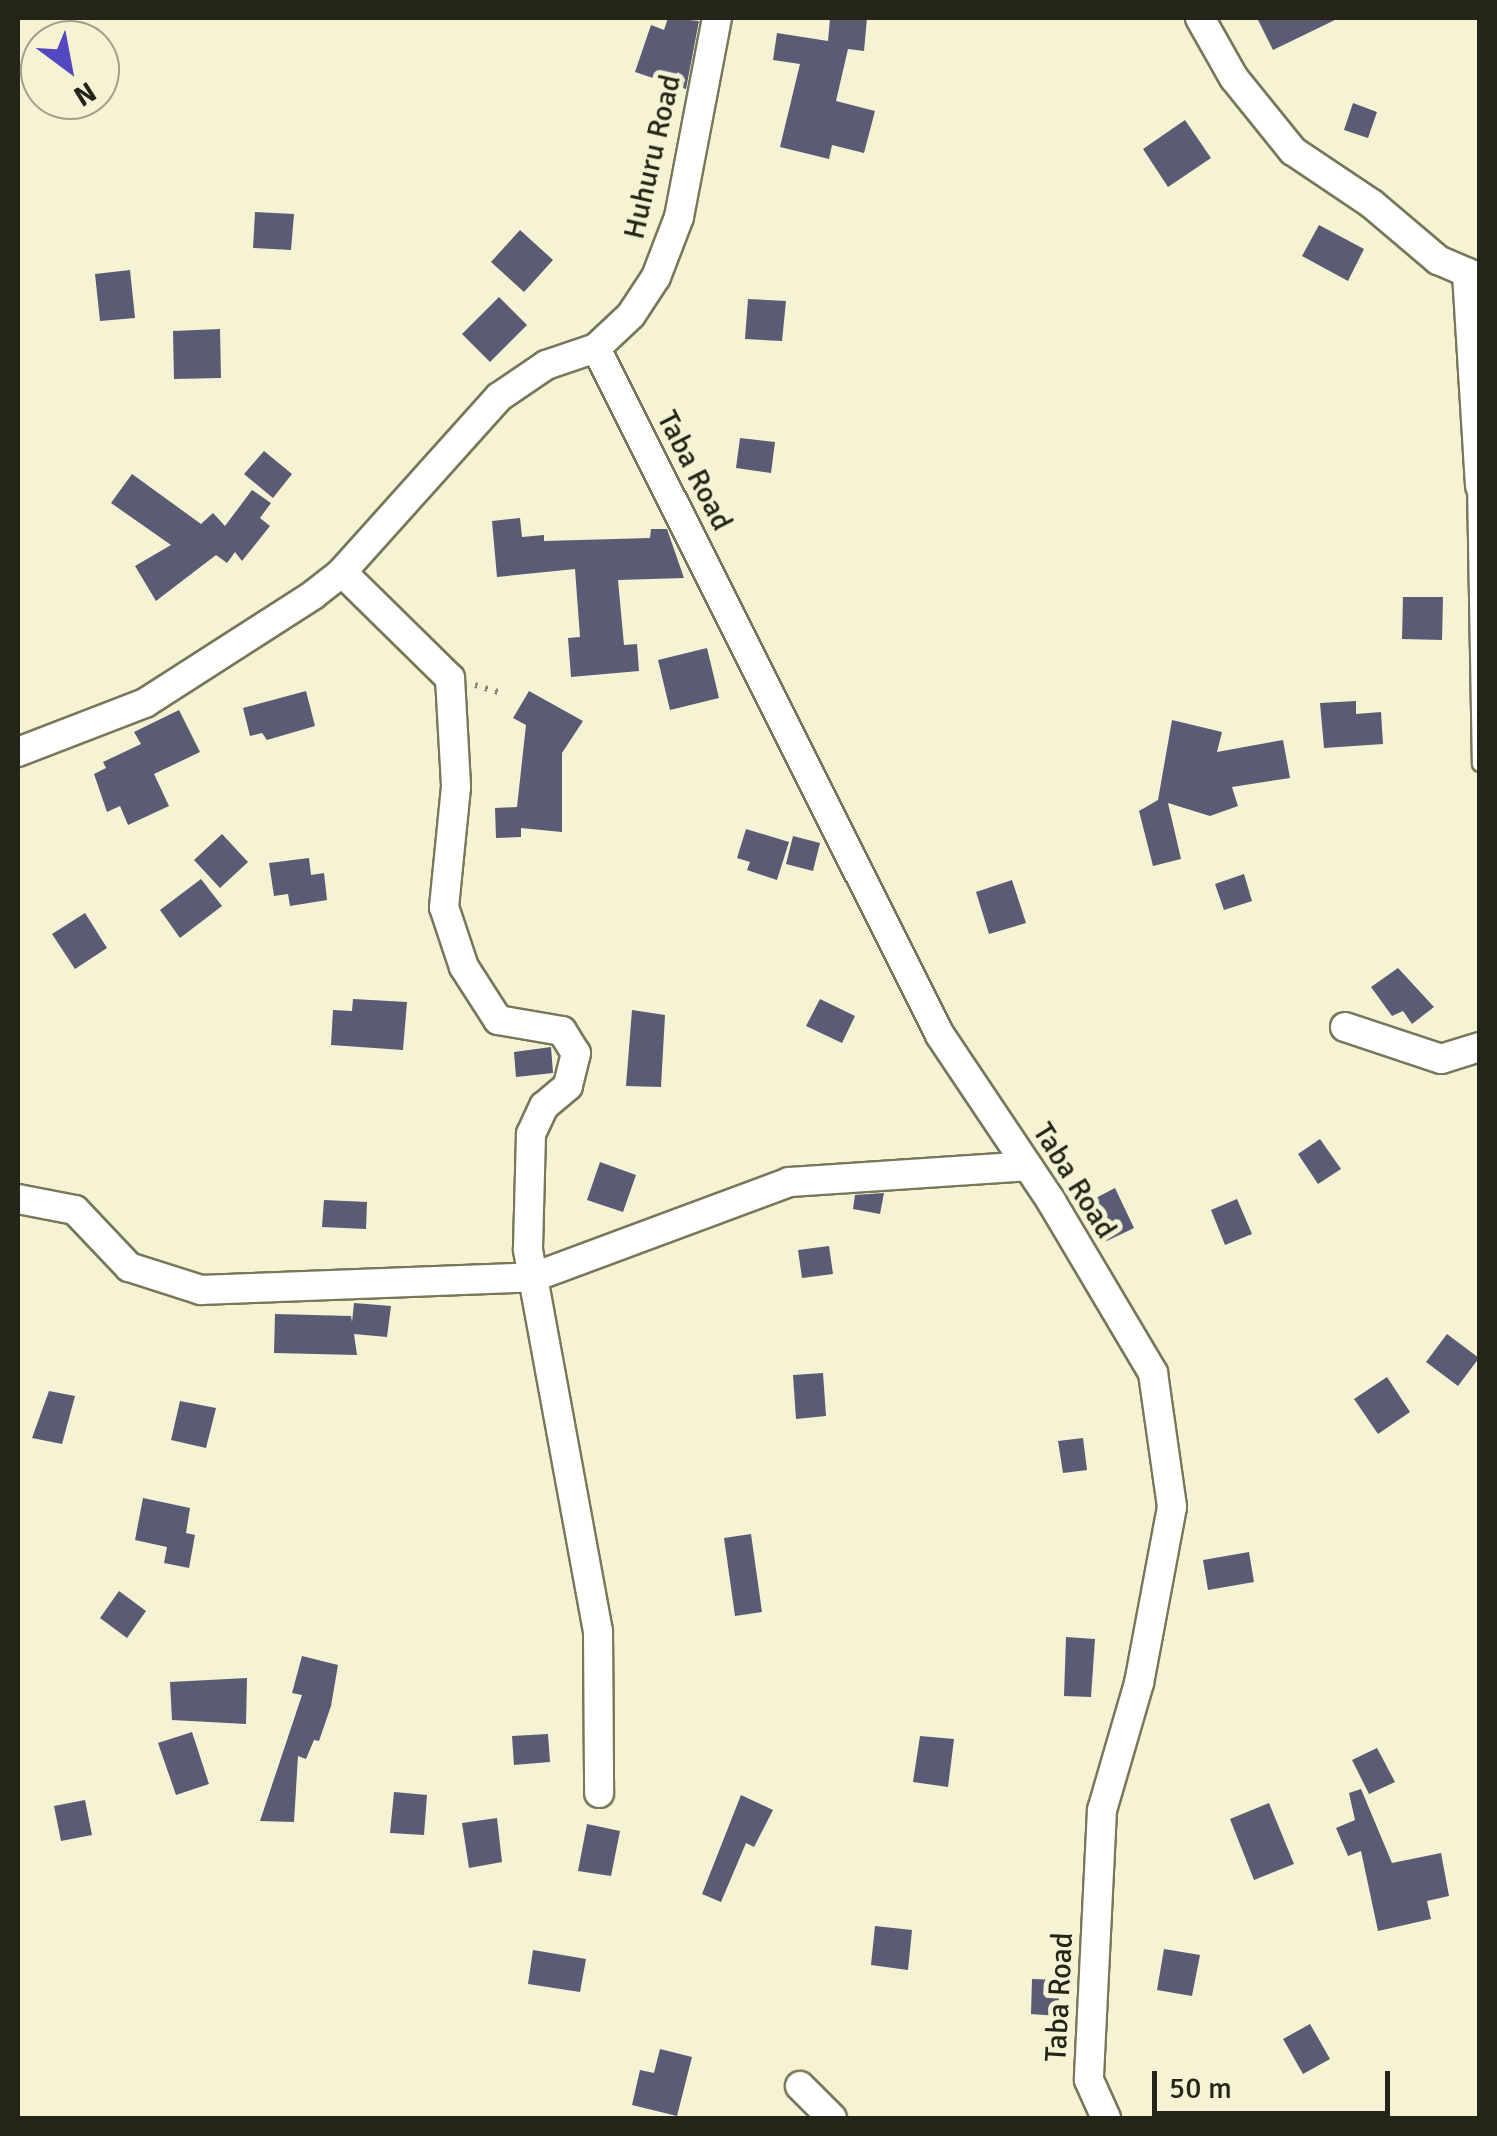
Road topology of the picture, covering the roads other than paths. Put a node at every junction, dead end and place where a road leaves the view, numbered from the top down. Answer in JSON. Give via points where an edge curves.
{"nodes":[{"id":1,"x":716,"y":18,"type":"edge"},
{"id":2,"x":1200,"y":18,"type":"edge"},
{"id":3,"x":1473,"y":276,"type":"edge"},
{"id":4,"x":596,"y":348,"type":"junction"},
{"id":5,"x":1477,"y":484,"type":"edge"},
{"id":6,"x":342,"y":572,"type":"junction"},
{"id":7,"x":18,"y":752,"type":"edge"},
{"id":8,"x":1480,"y":764,"type":"edge"},
{"id":9,"x":1345,"y":1027,"type":"dead end"},
{"id":10,"x":1480,"y":1047,"type":"edge"},
{"id":11,"x":1027,"y":1166,"type":"junction"},
{"id":12,"x":18,"y":1198,"type":"edge"},
{"id":13,"x":534,"y":1277,"type":"junction"},
{"id":14,"x":599,"y":1792,"type":"dead end"},
{"id":15,"x":800,"y":2086,"type":"dead end"},
{"id":16,"x":832,"y":2118,"type":"edge"},
{"id":17,"x":1106,"y":2118,"type":"edge"}],
"edges":[{"from":1,"to":4,"type":"street","name":"Huhuru Road","via":[[678,216],[656,276],[631,315]]},
{"from":2,"to":3,"type":"street","via":[[1234,78],[1293,151],[1438,260]]},
{"from":3,"to":5,"type":"street"},
{"from":4,"to":6,"type":"street","via":[[546,365],[499,397]]},
{"from":4,"to":11,"type":"street","name":"Taba Road","via":[[940,1035]]},
{"from":5,"to":8,"type":"lane"},
{"from":6,"to":7,"type":"street","via":[[145,703]]},
{"from":6,"to":13,"type":"street","via":[[450,678],[456,787],[444,907],[464,967],[498,1020],[562,1031],[576,1053],[568,1086],[544,1106],[530,1134],[528,1250]]},
{"from":9,"to":10,"type":"street","via":[[1441,1059]]},
{"from":11,"to":13,"type":"street","via":[[789,1182]]},
{"from":11,"to":17,"type":"street","name":"Taba Road","via":[[1153,1373],[1172,1506],[1138,1683],[1102,1810],[1089,2080]]},
{"from":12,"to":13,"type":"street","via":[[75,1210],[130,1268],[201,1290]]},
{"from":13,"to":14,"type":"street","via":[[598,1631]]},
{"from":15,"to":16,"type":"street"}]}
